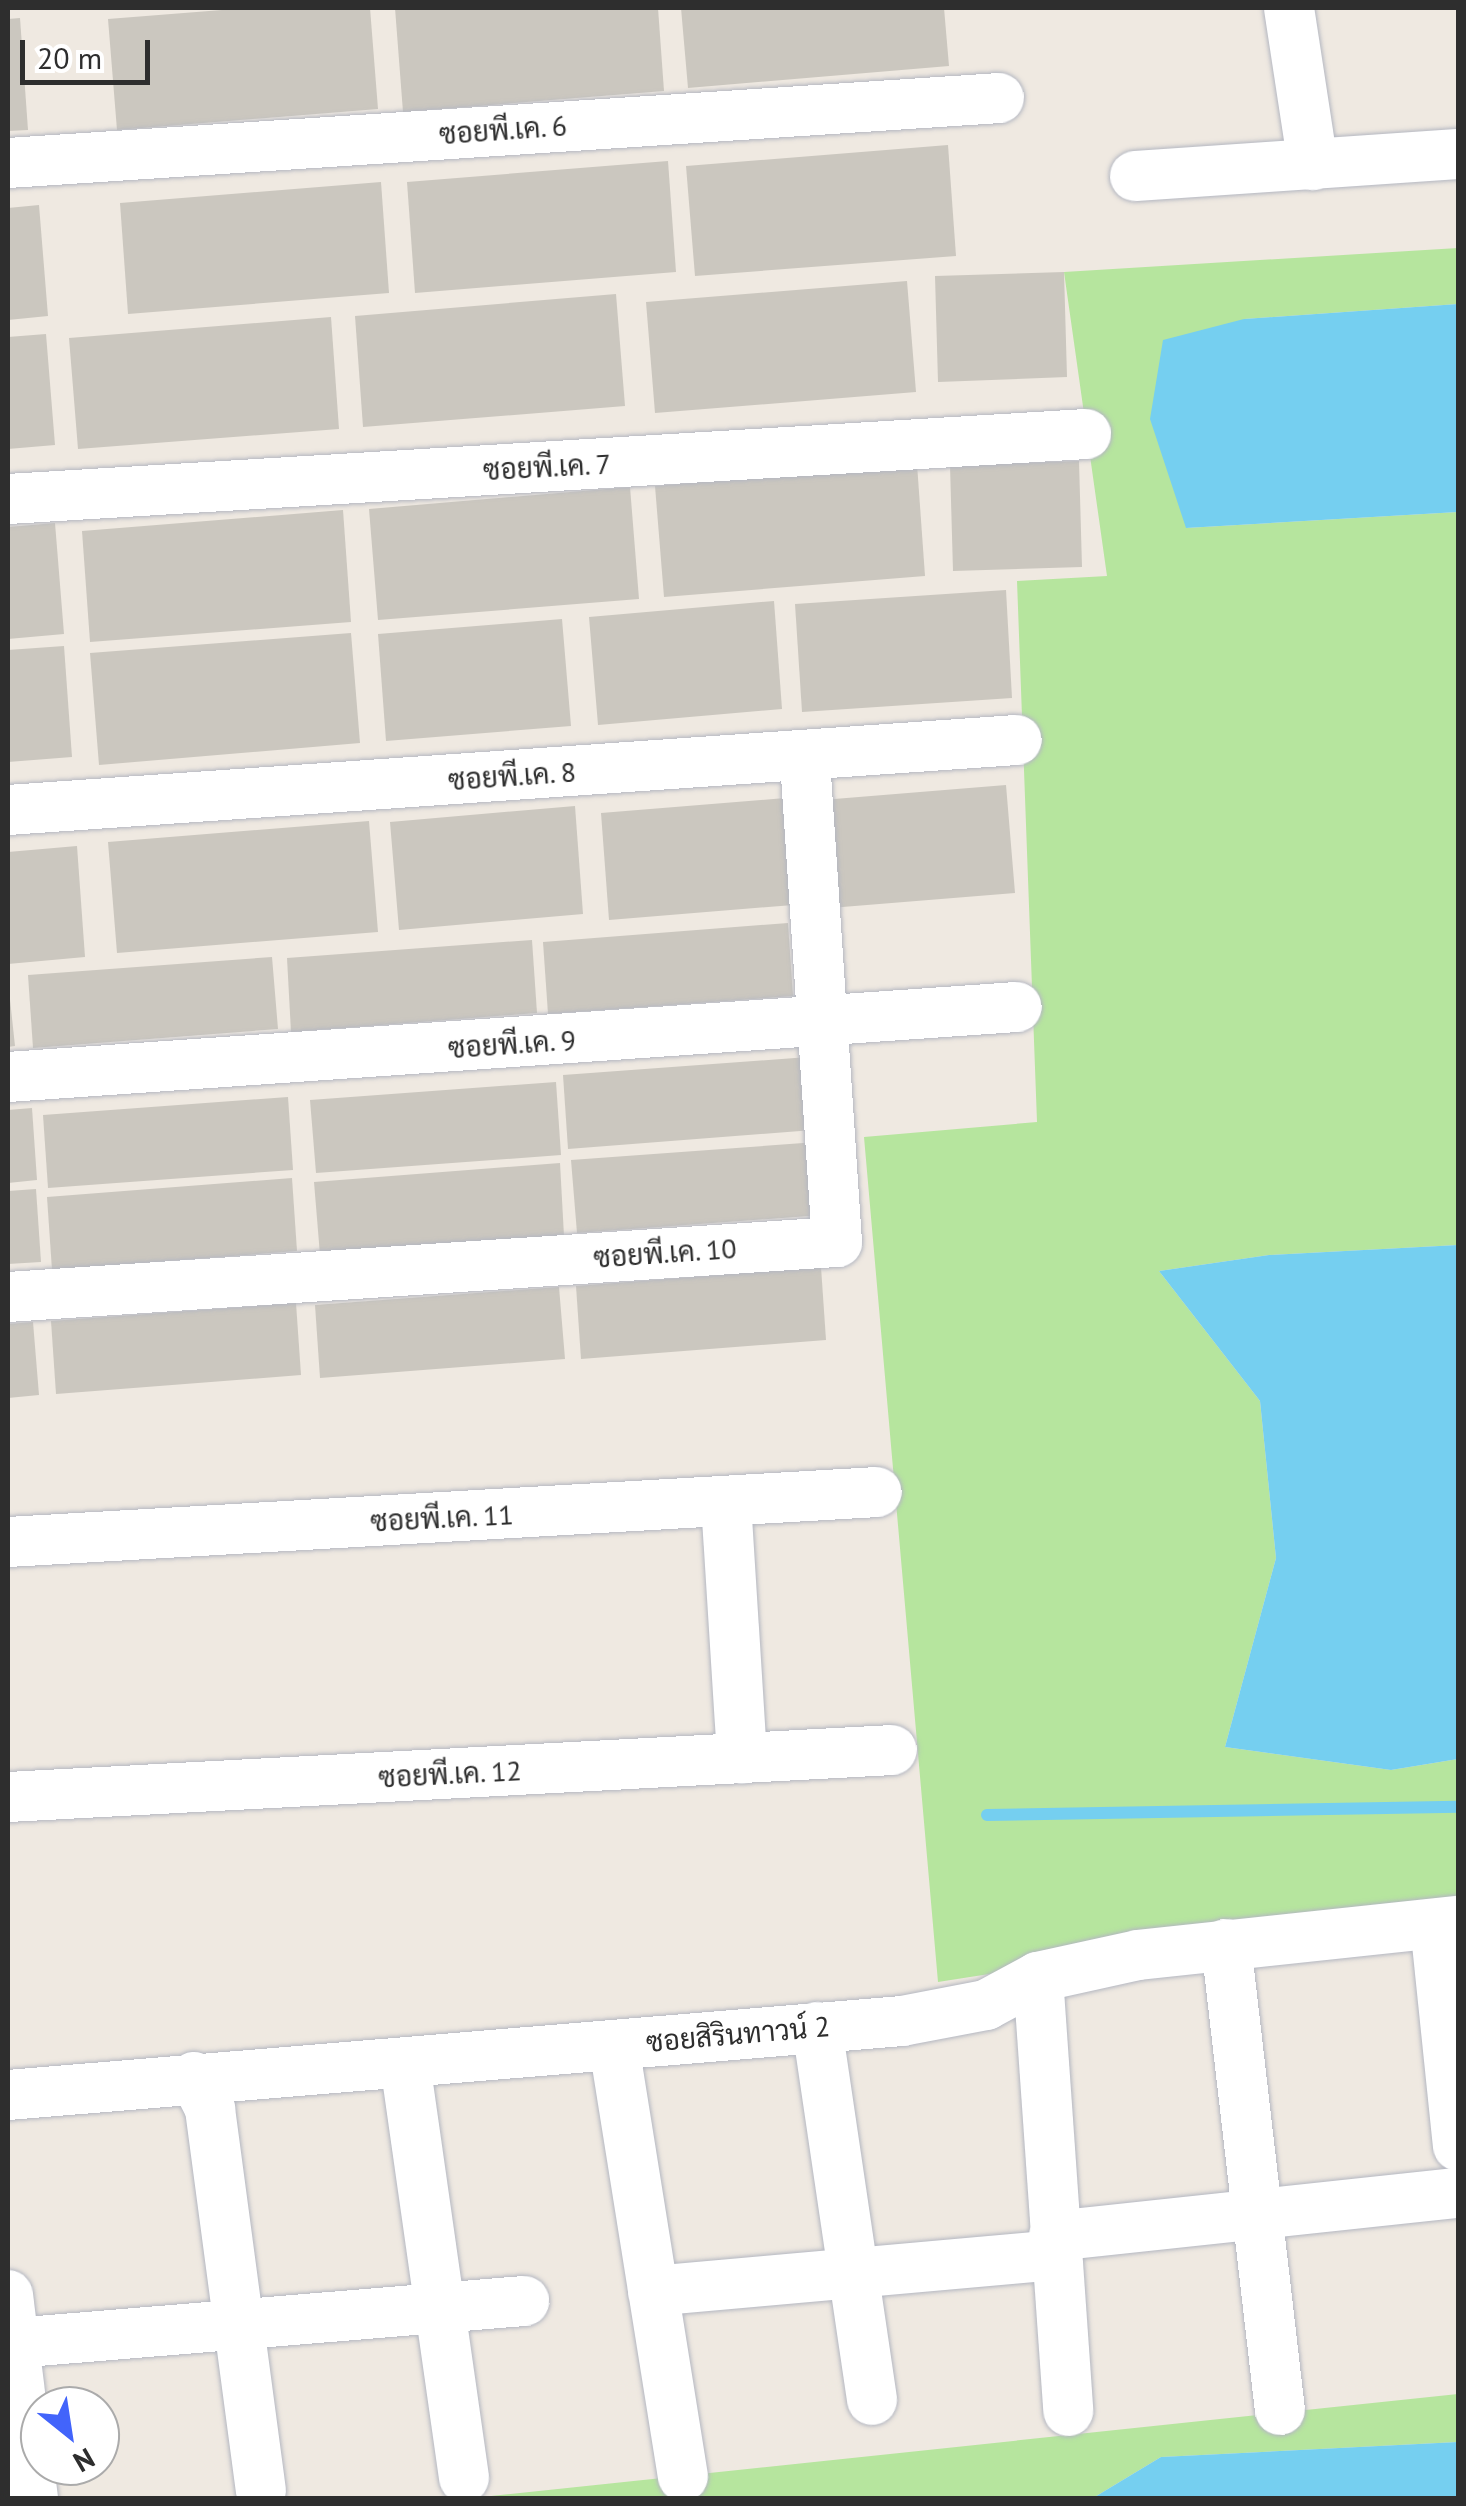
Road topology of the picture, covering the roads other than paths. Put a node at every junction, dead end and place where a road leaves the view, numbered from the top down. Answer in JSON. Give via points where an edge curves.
{"nodes":[{"id":1,"x":1289,"y":8,"type":"edge"},
{"id":2,"x":999,"y":98,"type":"dead end"},
{"id":3,"x":1458,"y":154,"type":"edge"},
{"id":4,"x":8,"y":163,"type":"edge"},
{"id":5,"x":1313,"y":165,"type":"junction"},
{"id":6,"x":1134,"y":176,"type":"dead end"},
{"id":7,"x":1086,"y":434,"type":"dead end"},
{"id":8,"x":8,"y":499,"type":"edge"},
{"id":9,"x":1017,"y":740,"type":"dead end"},
{"id":10,"x":805,"y":757,"type":"junction"},
{"id":11,"x":8,"y":810,"type":"edge"},
{"id":12,"x":1017,"y":1007,"type":"dead end"},
{"id":13,"x":818,"y":1024,"type":"junction"},
{"id":14,"x":8,"y":1077,"type":"edge"},
{"id":15,"x":8,"y":1296,"type":"edge"},
{"id":16,"x":877,"y":1492,"type":"dead end"},
{"id":17,"x":726,"y":1502,"type":"junction"},
{"id":18,"x":8,"y":1542,"type":"edge"},
{"id":19,"x":892,"y":1750,"type":"dead end"},
{"id":20,"x":742,"y":1759,"type":"junction"},
{"id":21,"x":8,"y":1797,"type":"edge"},
{"id":22,"x":1447,"y":1922,"type":"edge"},
{"id":23,"x":1226,"y":1944,"type":"junction"},
{"id":24,"x":1038,"y":1977,"type":"junction"},
{"id":25,"x":817,"y":2027,"type":"junction"},
{"id":26,"x":614,"y":2046,"type":"junction"},
{"id":27,"x":404,"y":2063,"type":"junction"},
{"id":28,"x":194,"y":2077,"type":"junction"},
{"id":29,"x":8,"y":2095,"type":"edge"},
{"id":30,"x":1458,"y":2146,"type":"edge"},
{"id":31,"x":1458,"y":2193,"type":"edge"},
{"id":32,"x":1258,"y":2217,"type":"junction"},
{"id":33,"x":1054,"y":2246,"type":"junction"},
{"id":34,"x":852,"y":2268,"type":"junction"},
{"id":35,"x":654,"y":2291,"type":"junction"},
{"id":36,"x":524,"y":2301,"type":"dead end"},
{"id":37,"x":440,"y":2309,"type":"junction"},
{"id":38,"x":10,"y":2320,"type":"edge"},
{"id":39,"x":239,"y":2328,"type":"junction"},
{"id":40,"x":872,"y":2400,"type":"dead end"},
{"id":41,"x":1280,"y":2410,"type":"dead end"},
{"id":42,"x":1068,"y":2411,"type":"dead end"},
{"id":43,"x":683,"y":2476,"type":"dead end"},
{"id":44,"x":464,"y":2478,"type":"dead end"},
{"id":45,"x":261,"y":2491,"type":"dead end"},
{"id":46,"x":33,"y":2498,"type":"edge"}],
"edges":[{"from":1,"to":5,"type":"street"},
{"from":2,"to":4,"type":"street","name":"ซอยพี.เค. 6"},
{"from":3,"to":5,"type":"street"},
{"from":5,"to":6,"type":"street"},
{"from":7,"to":8,"type":"street","name":"ซอยพี.เค. 7"},
{"from":9,"to":10,"type":"street","name":"ซอยพี.เค. 8"},
{"from":10,"to":11,"type":"street","name":"ซอยพี.เค. 8"},
{"from":10,"to":13,"type":"street","name":"ซอยพี.เค. 10"},
{"from":12,"to":13,"type":"street","name":"ซอยพี.เค. 9"},
{"from":13,"to":14,"type":"street","name":"ซอยพี.เค. 9"},
{"from":13,"to":15,"type":"street","name":"ซอยพี.เค. 10","via":[[837,1242]]},
{"from":16,"to":17,"type":"street","name":"ซอยพี.เค. 11"},
{"from":17,"to":18,"type":"street","name":"ซอยพี.เค. 11"},
{"from":17,"to":20,"type":"street"},
{"from":19,"to":20,"type":"street","name":"ซอยพี.เค. 12"},
{"from":20,"to":21,"type":"street","name":"ซอยพี.เค. 12"},
{"from":22,"to":23,"type":"street","name":"ซอยสิรินทาวน์ 2"},
{"from":22,"to":30,"type":"street"},
{"from":23,"to":24,"type":"street","name":"ซอยสิรินทาวน์ 2"},
{"from":23,"to":32,"type":"street"},
{"from":24,"to":25,"type":"street","name":"ซอยสิรินทาวน์ 2","via":[[986,2005],[939,2016]]},
{"from":24,"to":33,"type":"street"},
{"from":25,"to":26,"type":"street","name":"ซอยสิรินทาวน์ 2"},
{"from":25,"to":34,"type":"street"},
{"from":26,"to":27,"type":"street","name":"ซอยสิรินทาวน์ 2"},
{"from":26,"to":35,"type":"street"},
{"from":27,"to":28,"type":"street","name":"ซอยสิรินทาวน์ 2"},
{"from":27,"to":37,"type":"street"},
{"from":28,"to":29,"type":"street","name":"ซอยสิรินทาวน์ 2"},
{"from":28,"to":39,"type":"street","via":[[210,2110]]},
{"from":31,"to":32,"type":"street"},
{"from":32,"to":33,"type":"street"},
{"from":32,"to":41,"type":"street"},
{"from":33,"to":34,"type":"street"},
{"from":33,"to":42,"type":"street"},
{"from":34,"to":35,"type":"street"},
{"from":34,"to":40,"type":"street"},
{"from":35,"to":43,"type":"street"},
{"from":36,"to":37,"type":"street"},
{"from":37,"to":39,"type":"street"},
{"from":37,"to":44,"type":"street"},
{"from":38,"to":39,"type":"street"},
{"from":38,"to":46,"type":"street"},
{"from":39,"to":45,"type":"street"}]}
